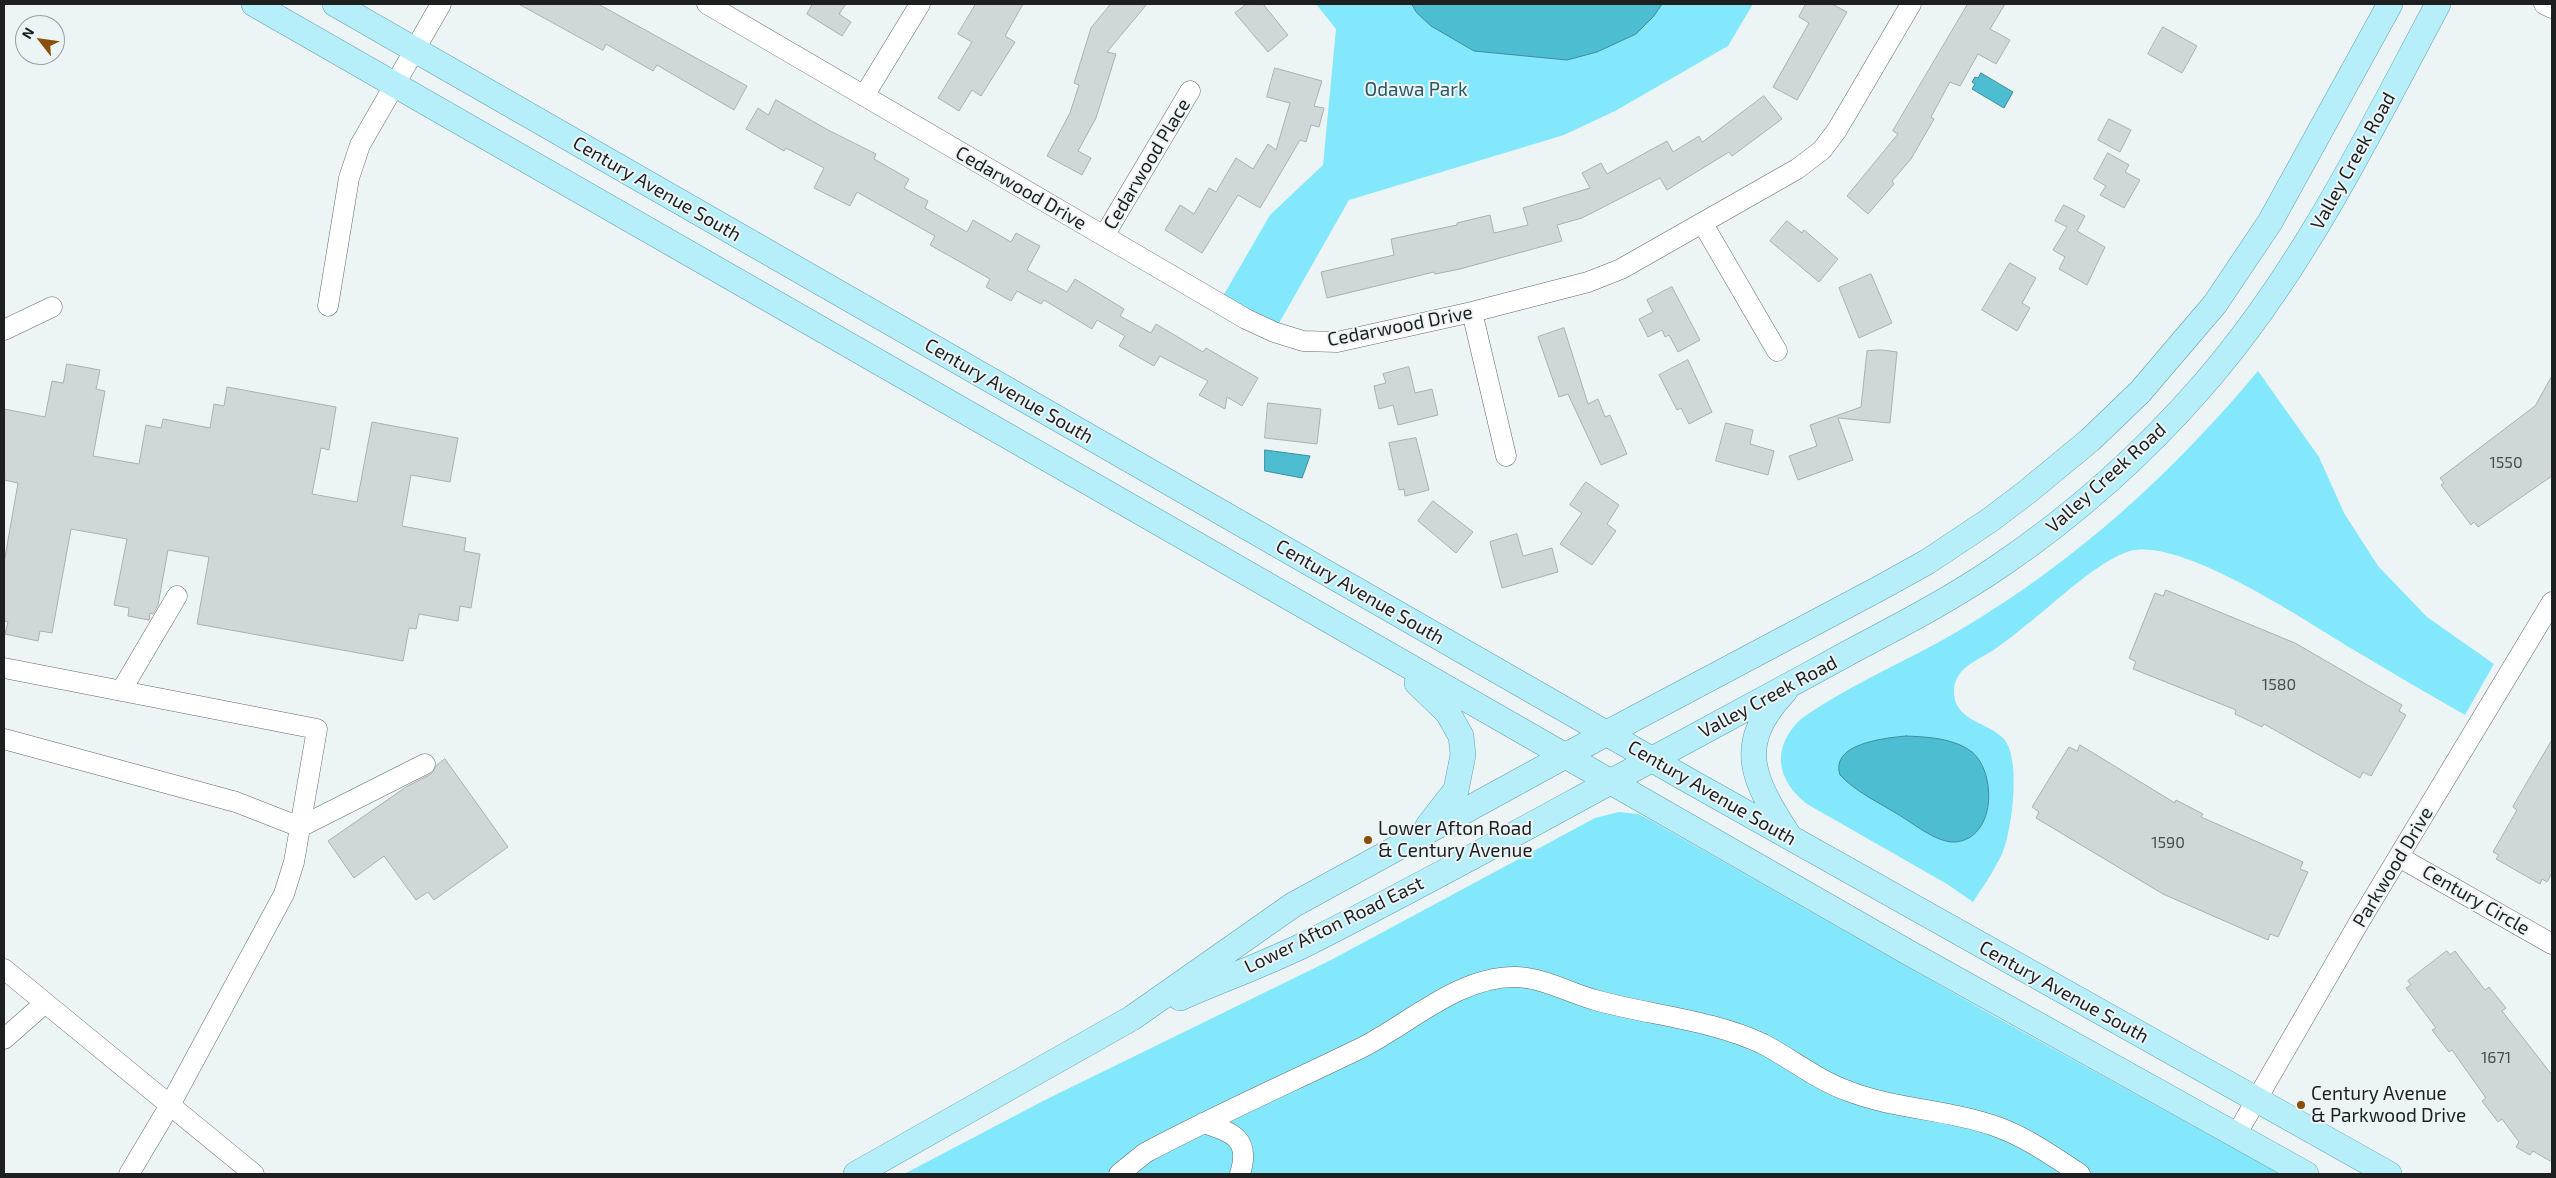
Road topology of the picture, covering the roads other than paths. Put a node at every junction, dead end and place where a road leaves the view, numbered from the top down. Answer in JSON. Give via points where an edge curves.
{"nodes":[{"id":1,"x":254,"y":4,"type":"edge"},
{"id":2,"x":335,"y":4,"type":"edge"},
{"id":3,"x":441,"y":4,"type":"edge"},
{"id":4,"x":707,"y":4,"type":"edge"},
{"id":5,"x":920,"y":4,"type":"edge"},
{"id":6,"x":1911,"y":4,"type":"edge"},
{"id":7,"x":2390,"y":4,"type":"edge"},
{"id":8,"x":2438,"y":4,"type":"edge"},
{"id":9,"x":2544,"y":4,"type":"edge"},
{"id":10,"x":2552,"y":8,"type":"edge"},
{"id":11,"x":414,"y":49,"type":"junction"},
{"id":12,"x":394,"y":84,"type":"junction"},
{"id":13,"x":1190,"y":92,"type":"dead end"},
{"id":14,"x":864,"y":96,"type":"junction"},
{"id":15,"x":1703,"y":224,"type":"junction"},
{"id":16,"x":1104,"y":236,"type":"junction"},
{"id":17,"x":328,"y":306,"type":"dead end"},
{"id":18,"x":52,"y":307,"type":"dead end"},
{"id":19,"x":1472,"y":312,"type":"junction"},
{"id":20,"x":4,"y":330,"type":"edge"},
{"id":21,"x":1777,"y":351,"type":"dead end"},
{"id":22,"x":1506,"y":456,"type":"dead end"},
{"id":23,"x":177,"y":596,"type":"dead end"},
{"id":24,"x":2552,"y":602,"type":"edge"},
{"id":25,"x":1386,"y":654,"type":"junction"},
{"id":26,"x":4,"y":668,"type":"edge"},
{"id":27,"x":1792,"y":684,"type":"junction"},
{"id":28,"x":121,"y":691,"type":"junction"},
{"id":29,"x":1607,"y":733,"type":"junction"},
{"id":30,"x":4,"y":739,"type":"edge"},
{"id":31,"x":1565,"y":756,"type":"junction"},
{"id":32,"x":1652,"y":759,"type":"junction"},
{"id":33,"x":425,"y":764,"type":"dead end"},
{"id":34,"x":1611,"y":782,"type":"junction"},
{"id":35,"x":300,"y":827,"type":"junction"},
{"id":36,"x":1422,"y":834,"type":"junction"},
{"id":37,"x":1790,"y":838,"type":"junction"},
{"id":38,"x":2398,"y":857,"type":"junction"},
{"id":39,"x":2552,"y":944,"type":"edge"},
{"id":40,"x":4,"y":969,"type":"edge"},
{"id":41,"x":45,"y":1003,"type":"junction"},
{"id":42,"x":1132,"y":1018,"type":"junction"},
{"id":43,"x":4,"y":1039,"type":"edge"},
{"id":44,"x":2257,"y":1099,"type":"junction"},
{"id":45,"x":170,"y":1106,"type":"junction"},
{"id":46,"x":1203,"y":1123,"type":"junction"},
{"id":47,"x":2236,"y":1134,"type":"junction"},
{"id":48,"x":128,"y":1174,"type":"edge"},
{"id":49,"x":254,"y":1174,"type":"edge"},
{"id":50,"x":856,"y":1174,"type":"edge"},
{"id":51,"x":1119,"y":1174,"type":"edge"},
{"id":52,"x":1240,"y":1174,"type":"edge"},
{"id":53,"x":2080,"y":1174,"type":"edge"},
{"id":54,"x":2306,"y":1174,"type":"edge"},
{"id":55,"x":2388,"y":1174,"type":"edge"}],
"edges":[{"from":1,"to":12,"type":"main road"},
{"from":2,"to":11,"type":"main road","name":"Century Avenue South"},
{"from":3,"to":11,"type":"street"},
{"from":4,"to":14,"type":"street","name":"Cedarwood Drive"},
{"from":5,"to":14,"type":"street"},
{"from":6,"to":15,"type":"street","name":"Cedarwood Drive","via":[[1822,150]]},
{"from":7,"to":29,"type":"main road","name":"Valley Creek Road","via":[[2290,187],[2244,262],[2168,362],[2090,440],[1990,520],[1927,562]]},
{"from":8,"to":27,"type":"main road","name":"Valley Creek Road","via":[[2302,253],[2249,329],[2173,418],[2090,497],[2016,555],[1937,605]]},
{"from":9,"to":10,"type":"street"},
{"from":11,"to":12,"type":"street"},
{"from":11,"to":29,"type":"main road","name":"Century Avenue South"},
{"from":12,"to":17,"type":"street","via":[[360,144],[349,178]]},
{"from":12,"to":25,"type":"main road"},
{"from":13,"to":16,"type":"street","name":"Cedarwood Place"},
{"from":14,"to":16,"type":"street","name":"Cedarwood Drive"},
{"from":15,"to":19,"type":"street","name":"Cedarwood Drive","via":[[1621,269],[1588,282]]},
{"from":15,"to":21,"type":"street"},
{"from":16,"to":19,"type":"street","name":"Cedarwood Drive","via":[[1246,319],[1302,341],[1337,342]]},
{"from":18,"to":20,"type":"street"},
{"from":19,"to":22,"type":"street"},
{"from":23,"to":28,"type":"street"},
{"from":24,"to":38,"type":"street","name":"Parkwood Drive"},
{"from":25,"to":31,"type":"main road"},
{"from":25,"to":36,"type":"main road","via":[[1448,712],[1461,736],[1463,755],[1456,790]]},
{"from":26,"to":28,"type":"street"},
{"from":27,"to":32,"type":"main road","name":"Valley Creek Road"},
{"from":27,"to":37,"type":"main road","via":[[1765,718],[1754,751],[1758,784]]},
{"from":28,"to":35,"type":"street","via":[[317,729]]},
{"from":29,"to":31,"type":"main road","name":"Valley Creek Road"},
{"from":29,"to":32,"type":"main road","name":"Century Avenue South"},
{"from":30,"to":35,"type":"street","via":[[236,802]]},
{"from":31,"to":34,"type":"main road"},
{"from":31,"to":36,"type":"main road","name":"Lower Afton Road East"},
{"from":32,"to":34,"type":"main road","name":"Valley Creek Road"},
{"from":32,"to":37,"type":"main road","name":"Century Avenue South"},
{"from":33,"to":35,"type":"street"},
{"from":34,"to":42,"type":"main road","name":"Lower Afton Road East","via":[[1307,943]]},
{"from":34,"to":47,"type":"main road","via":[[1911,954]]},
{"from":35,"to":45,"type":"street","via":[[284,894]]},
{"from":36,"to":42,"type":"main road","name":"Lower Afton Road East","via":[[1293,905]]},
{"from":37,"to":44,"type":"main road","name":"Century Avenue South"},
{"from":38,"to":39,"type":"street","name":"Century Circle"},
{"from":38,"to":44,"type":"street","name":"Parkwood Drive"},
{"from":40,"to":41,"type":"street"},
{"from":41,"to":43,"type":"street"},
{"from":41,"to":45,"type":"street"},
{"from":42,"to":50,"type":"main road","name":"Lower Afton Road East"},
{"from":44,"to":47,"type":"street","name":"Parkwood Drive"},
{"from":44,"to":55,"type":"main road","name":"Century Avenue South"},
{"from":45,"to":48,"type":"street"},
{"from":45,"to":49,"type":"street"},
{"from":46,"to":51,"type":"street","via":[[1145,1153]]},
{"from":46,"to":52,"type":"street","via":[[1236,1136],[1244,1149]]},
{"from":46,"to":53,"type":"street","via":[[1364,1046],[1429,1006],[1466,988],[1517,977],[1737,1034],[1764,1045],[1848,1092],[1989,1124],[2015,1133]]},
{"from":47,"to":54,"type":"main road"}]}
